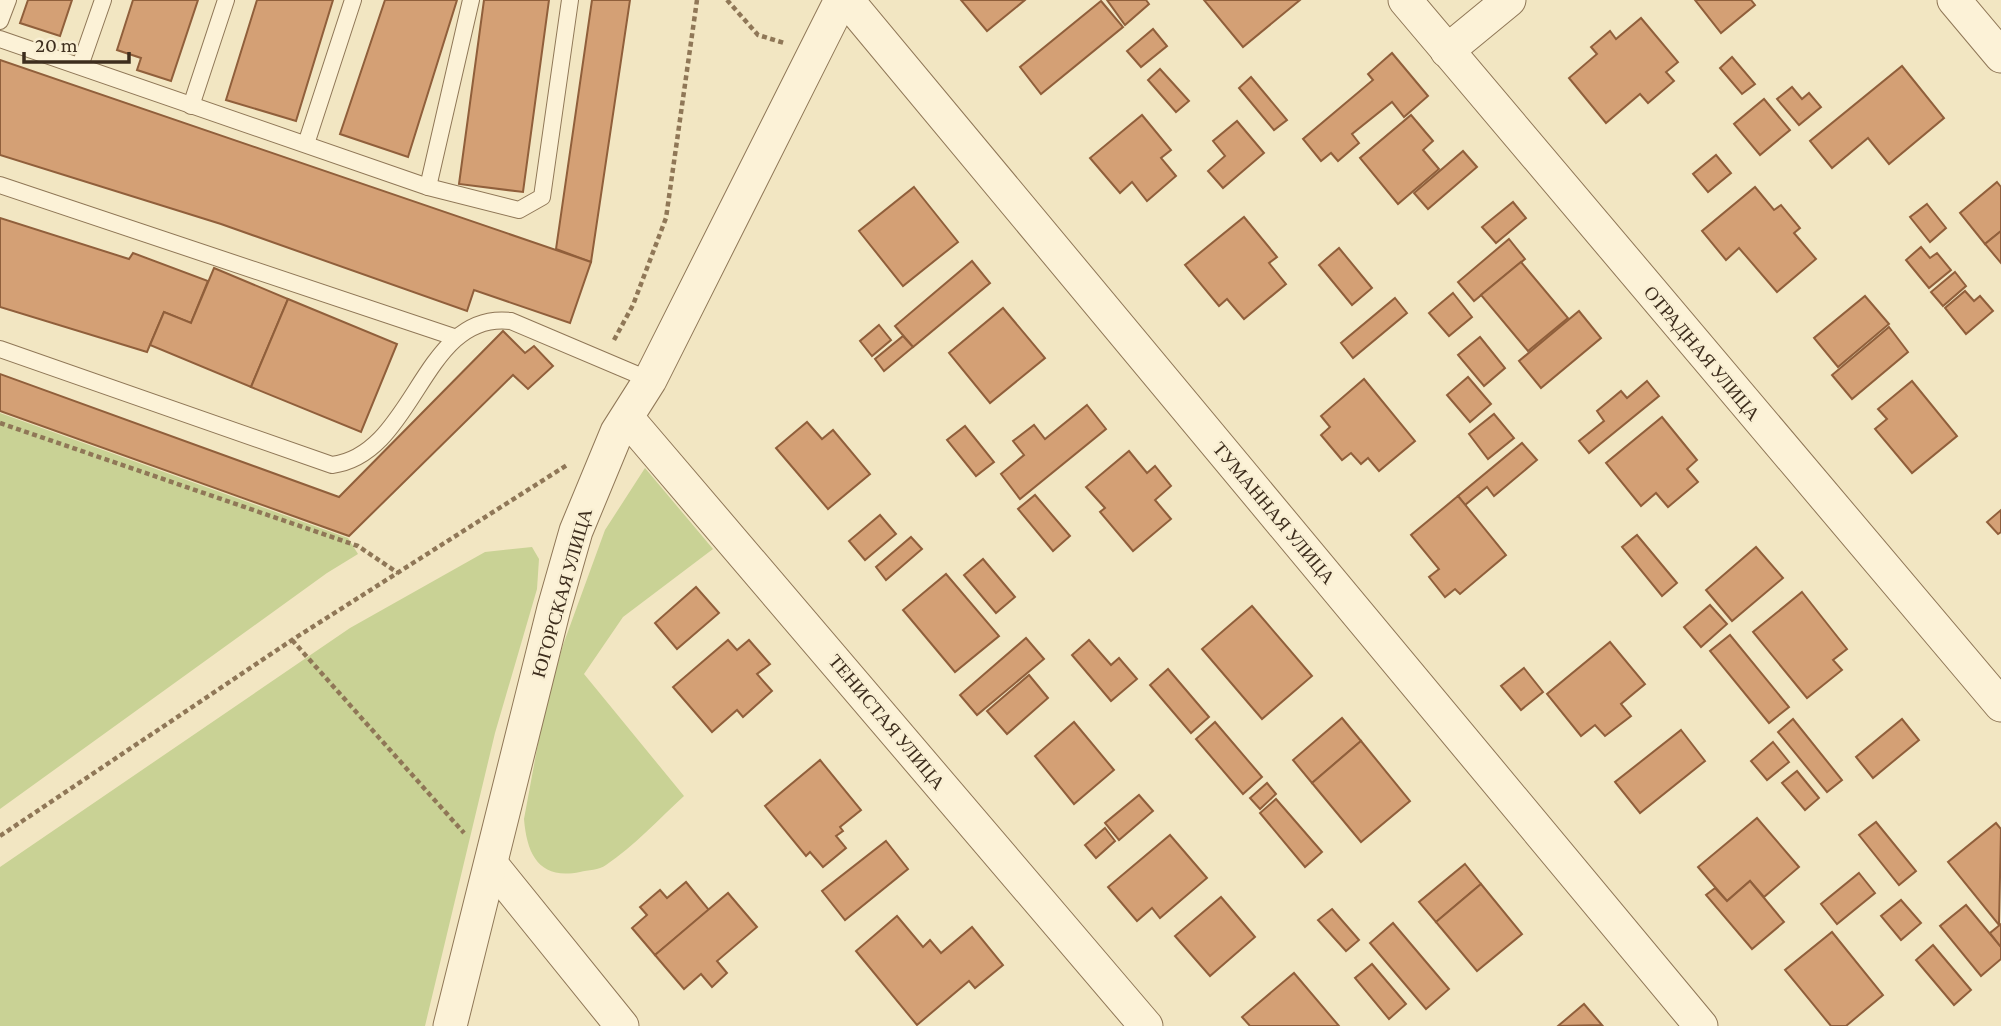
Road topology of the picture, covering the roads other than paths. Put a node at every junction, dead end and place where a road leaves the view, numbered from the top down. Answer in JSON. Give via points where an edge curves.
{"nodes":[{"id":1,"x":8,"y":0,"type":"edge"},
{"id":2,"x":103,"y":0,"type":"edge"},
{"id":3,"x":226,"y":0,"type":"edge"},
{"id":4,"x":353,"y":0,"type":"edge"},
{"id":5,"x":471,"y":0,"type":"edge"},
{"id":6,"x":570,"y":0,"type":"edge"},
{"id":7,"x":841,"y":0,"type":"edge"},
{"id":8,"x":847,"y":0,"type":"edge"},
{"id":9,"x":1405,"y":0,"type":"edge"},
{"id":10,"x":1509,"y":0,"type":"edge"},
{"id":11,"x":1954,"y":0,"type":"edge"},
{"id":12,"x":0,"y":21,"type":"edge"},
{"id":13,"x":0,"y":39,"type":"edge"},
{"id":14,"x":1447,"y":51,"type":"junction"},
{"id":15,"x":2001,"y":56,"type":"edge"},
{"id":16,"x":80,"y":66,"type":"junction"},
{"id":17,"x":191,"y":106,"type":"junction"},
{"id":18,"x":306,"y":144,"type":"junction"},
{"id":19,"x":0,"y":184,"type":"edge"},
{"id":20,"x":428,"y":187,"type":"junction"},
{"id":21,"x":454,"y":337,"type":"junction"},
{"id":22,"x":0,"y":349,"type":"edge"},
{"id":23,"x":650,"y":380,"type":"junction"},
{"id":24,"x":628,"y":419,"type":"junction"},
{"id":25,"x":2001,"y":705,"type":"edge"},
{"id":26,"x":491,"y":864,"type":"junction"},
{"id":27,"x":450,"y":1026,"type":"edge"},
{"id":28,"x":622,"y":1026,"type":"edge"},
{"id":29,"x":1146,"y":1026,"type":"edge"},
{"id":30,"x":1701,"y":1026,"type":"edge"}],
"edges":[{"from":1,"to":12,"type":"lane"},
{"from":2,"to":16,"type":"lane"},
{"from":3,"to":17,"type":"lane"},
{"from":4,"to":18,"type":"lane"},
{"from":5,"to":20,"type":"lane"},
{"from":6,"to":20,"type":"lane","via":[[542,197],[519,210]]},
{"from":7,"to":23,"type":"street","name":"ЮГОРСКАЯ УЛИЦА"},
{"from":8,"to":30,"type":"street","name":"ТУМАННАЯ УЛИЦА"},
{"from":9,"to":14,"type":"street","name":"ОТРАДНАЯ УЛИЦА"},
{"from":10,"to":14,"type":"street"},
{"from":11,"to":15,"type":"street"},
{"from":13,"to":16,"type":"lane"},
{"from":14,"to":25,"type":"street","name":"ОТРАДНАЯ УЛИЦА"},
{"from":16,"to":17,"type":"lane"},
{"from":17,"to":18,"type":"lane"},
{"from":18,"to":20,"type":"lane"},
{"from":19,"to":21,"type":"lane"},
{"from":21,"to":22,"type":"lane","via":[[388,431],[365,453],[332,465]]},
{"from":21,"to":23,"type":"lane","via":[[493,318],[511,321]]},
{"from":23,"to":24,"type":"street","name":"ЮГОРСКАЯ УЛИЦА"},
{"from":24,"to":26,"type":"street","name":"ЮГОРСКАЯ УЛИЦА","via":[[617,432],[576,531]]},
{"from":24,"to":29,"type":"street","name":"ТЕНИСТАЯ УЛИЦА"},
{"from":26,"to":27,"type":"street","name":"ЮГОРСКАЯ УЛИЦА"},
{"from":26,"to":28,"type":"street"}]}
